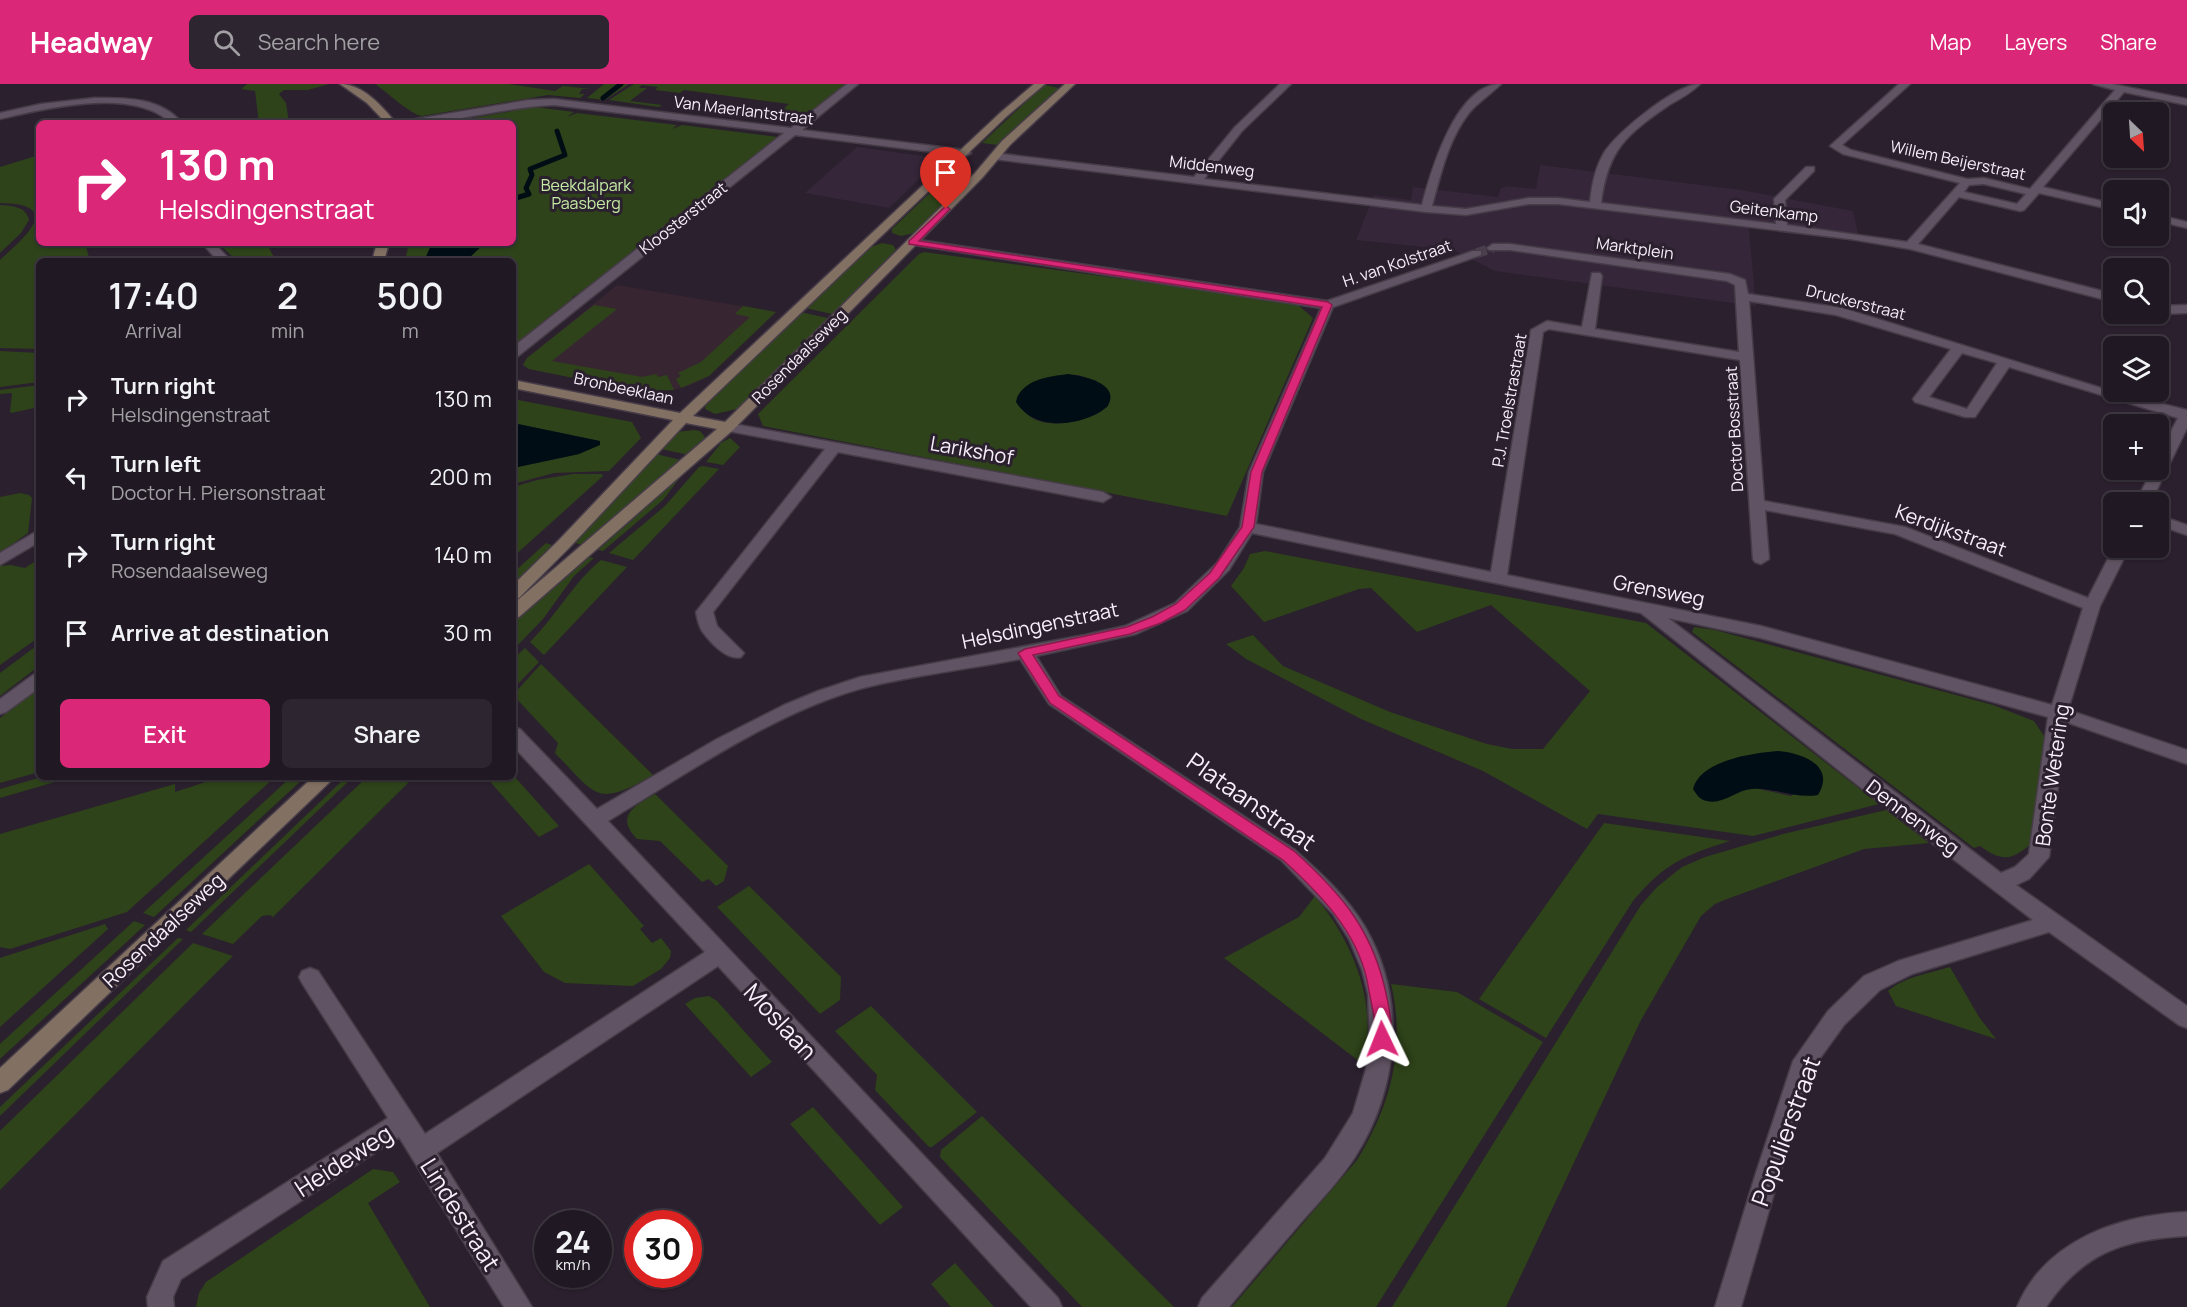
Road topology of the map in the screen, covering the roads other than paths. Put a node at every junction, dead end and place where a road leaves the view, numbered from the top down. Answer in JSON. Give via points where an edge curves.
{"nodes":[{"id":1,"x":345,"y":84,"type":"edge"},
{"id":2,"x":854,"y":84,"type":"edge"},
{"id":3,"x":1040,"y":84,"type":"edge"},
{"id":4,"x":1070,"y":84,"type":"edge"},
{"id":5,"x":1286,"y":84,"type":"edge"},
{"id":6,"x":1496,"y":84,"type":"edge"},
{"id":7,"x":1695,"y":84,"type":"edge"},
{"id":8,"x":1905,"y":84,"type":"edge"},
{"id":9,"x":2098,"y":84,"type":"edge"},
{"id":10,"x":2121,"y":89,"type":"junction"},
{"id":11,"x":2187,"y":102,"type":"edge"},
{"id":12,"x":0,"y":116,"type":"edge"},
{"id":13,"x":175,"y":120,"type":"edge"},
{"id":14,"x":388,"y":120,"type":"edge"},
{"id":15,"x":430,"y":120,"type":"edge"},
{"id":16,"x":793,"y":131,"type":"junction"},
{"id":17,"x":980,"y":155,"type":"junction"},
{"id":18,"x":1810,"y":169,"type":"dead end"},
{"id":19,"x":1198,"y":180,"type":"junction"},
{"id":20,"x":1967,"y":182,"type":"junction"},
{"id":21,"x":2036,"y":191,"type":"junction"},
{"id":22,"x":1956,"y":193,"type":"junction"},
{"id":23,"x":1595,"y":205,"type":"junction"},
{"id":24,"x":2103,"y":205,"type":"edge"},
{"id":25,"x":1426,"y":209,"type":"junction"},
{"id":26,"x":2169,"y":221,"type":"edge"},
{"id":27,"x":2187,"y":225,"type":"edge"},
{"id":28,"x":1782,"y":228,"type":"junction"},
{"id":29,"x":895,"y":240,"type":"junction"},
{"id":30,"x":211,"y":246,"type":"edge"},
{"id":31,"x":1910,"y":246,"type":"junction"},
{"id":32,"x":1492,"y":248,"type":"tunnel mouth"},
{"id":33,"x":1477,"y":254,"type":"tunnel mouth"},
{"id":34,"x":222,"y":258,"type":"edge"},
{"id":35,"x":1596,"y":276,"type":"dead end"},
{"id":36,"x":2103,"y":295,"type":"edge"},
{"id":37,"x":1744,"y":297,"type":"junction"},
{"id":38,"x":1328,"y":305,"type":"junction"},
{"id":39,"x":2187,"y":309,"type":"edge"},
{"id":40,"x":2169,"y":310,"type":"edge"},
{"id":41,"x":1588,"y":332,"type":"junction"},
{"id":42,"x":1959,"y":348,"type":"junction"},
{"id":43,"x":516,"y":351,"type":"edge"},
{"id":44,"x":1747,"y":357,"type":"junction"},
{"id":45,"x":2005,"y":362,"type":"junction"},
{"id":46,"x":516,"y":385,"type":"edge"},
{"id":47,"x":2186,"y":415,"type":"edge"},
{"id":48,"x":682,"y":419,"type":"junction"},
{"id":49,"x":728,"y":427,"type":"junction"},
{"id":50,"x":834,"y":447,"type":"junction"},
{"id":51,"x":2148,"y":492,"type":"edge"},
{"id":52,"x":1103,"y":497,"type":"dead end"},
{"id":53,"x":1756,"y":504,"type":"junction"},
{"id":54,"x":2169,"y":524,"type":"edge"},
{"id":55,"x":1248,"y":527,"type":"junction"},
{"id":56,"x":2187,"y":530,"type":"edge"},
{"id":57,"x":36,"y":537,"type":"edge"},
{"id":58,"x":2116,"y":558,"type":"edge"},
{"id":59,"x":1761,"y":559,"type":"dead end"},
{"id":60,"x":0,"y":560,"type":"edge"},
{"id":61,"x":1498,"y":578,"type":"junction"},
{"id":62,"x":516,"y":591,"type":"edge"},
{"id":63,"x":2092,"y":606,"type":"junction"},
{"id":64,"x":1645,"y":609,"type":"junction"},
{"id":65,"x":516,"y":610,"type":"edge"},
{"id":66,"x":735,"y":653,"type":"dead end"},
{"id":67,"x":1025,"y":653,"type":"junction"},
{"id":68,"x":36,"y":681,"type":"edge"},
{"id":69,"x":0,"y":708,"type":"edge"},
{"id":70,"x":2058,"y":713,"type":"junction"},
{"id":71,"x":516,"y":737,"type":"edge"},
{"id":72,"x":2187,"y":757,"type":"edge"},
{"id":73,"x":322,"y":780,"type":"edge"},
{"id":74,"x":595,"y":820,"type":"junction"},
{"id":75,"x":2000,"y":883,"type":"junction"},
{"id":76,"x":2052,"y":923,"type":"junction"},
{"id":77,"x":719,"y":954,"type":"junction"},
{"id":78,"x":310,"y":977,"type":"dead end"},
{"id":79,"x":2187,"y":1018,"type":"edge"},
{"id":80,"x":0,"y":1083,"type":"edge"},
{"id":81,"x":403,"y":1121,"type":"junction"},
{"id":82,"x":422,"y":1150,"type":"junction"},
{"id":83,"x":2187,"y":1224,"type":"edge"},
{"id":84,"x":161,"y":1307,"type":"edge"},
{"id":85,"x":519,"y":1307,"type":"edge"},
{"id":86,"x":1049,"y":1307,"type":"edge"},
{"id":87,"x":1211,"y":1307,"type":"edge"},
{"id":88,"x":1728,"y":1307,"type":"edge"},
{"id":89,"x":2030,"y":1307,"type":"edge"}],
"edges":[{"from":1,"to":14,"type":"street","via":[[370,100]]},
{"from":2,"to":16,"type":"street","name":"Kloosterstraat"},
{"from":3,"to":17,"type":"street","name":"Rosendaalseweg","via":[[1003,116]]},
{"from":4,"to":17,"type":"street","name":"Rosendaalseweg"},
{"from":5,"to":19,"type":"street","via":[[1234,131]]},
{"from":6,"to":25,"type":"street","via":[[1478,96],[1454,126],[1441,153]]},
{"from":7,"to":23,"type":"street","via":[[1617,143],[1604,161]]},
{"from":8,"to":20,"type":"street","name":"Willem Beijerstraat","via":[[1835,146]]},
{"from":9,"to":10,"type":"street"},
{"from":10,"to":11,"type":"street"},
{"from":10,"to":21,"type":"street"},
{"from":12,"to":13,"type":"street","via":[[56,104],[115,99],[157,105]]},
{"from":15,"to":16,"type":"street","name":"Van Maerlantstraat","via":[[543,102]]},
{"from":16,"to":17,"type":"street","name":"Van Maerlantstraat"},
{"from":16,"to":43,"type":"street","name":"Kloosterstraat"},
{"from":17,"to":19,"type":"street","name":"Middenweg"},
{"from":17,"to":29,"type":"street","name":"Rosendaalseweg"},
{"from":17,"to":29,"type":"street","name":"Rosendaalseweg","via":[[979,175]]},
{"from":18,"to":28,"type":"street","via":[[1779,199]]},
{"from":19,"to":25,"type":"street","name":"Middenweg"},
{"from":20,"to":21,"type":"street","name":"Willem Beijerstraat","via":[[1977,179]]},
{"from":20,"to":22,"type":"street"},
{"from":21,"to":22,"type":"street","name":"Willem Beijerstraat","via":[[2020,208]]},
{"from":21,"to":24,"type":"street","name":"Willem Beijerstraat"},
{"from":22,"to":31,"type":"street"},
{"from":23,"to":25,"type":"street","name":"Geitenkamp","via":[[1539,200],[1466,212]]},
{"from":23,"to":28,"type":"street","name":"Geitenkamp"},
{"from":26,"to":27,"type":"street"},
{"from":28,"to":31,"type":"street","name":"Geitenkamp"},
{"from":29,"to":38,"type":"street"},
{"from":29,"to":48,"type":"street","name":"Rosendaalseweg"},
{"from":29,"to":49,"type":"street","name":"Rosendaalseweg"},
{"from":30,"to":34,"type":"street"},
{"from":31,"to":36,"type":"street","name":"Geitenkamp"},
{"from":32,"to":37,"type":"street","name":"Marktplein","via":[[1510,247],[1730,278],[1741,283]]},
{"from":33,"to":38,"type":"street","name":"H. van Kolstraat"},
{"from":35,"to":41,"type":"street"},
{"from":37,"to":42,"type":"street","name":"Druckerstraat","via":[[1827,308]]},
{"from":37,"to":44,"type":"street","name":"Doctor Bosstraat"},
{"from":38,"to":55,"type":"street","name":"Helsdingenstraat","via":[[1256,472]]},
{"from":39,"to":40,"type":"street"},
{"from":41,"to":44,"type":"street","name":"P.J. Troelstrastraat"},
{"from":41,"to":61,"type":"street","name":"P.J. Troelstrastraat","via":[[1547,326],[1537,330]]},
{"from":42,"to":45,"type":"street","name":"Druckerstraat"},
{"from":42,"to":45,"type":"street","via":[[1920,399],[1970,414]]},
{"from":44,"to":53,"type":"street","name":"Doctor Bosstraat"},
{"from":45,"to":47,"type":"street","name":"Druckerstraat"},
{"from":46,"to":48,"type":"street","name":"Bronbeeklaan"},
{"from":47,"to":51,"type":"street"},
{"from":48,"to":49,"type":"street","name":"Bronbeeklaan"},
{"from":48,"to":62,"type":"street","name":"Rosendaalseweg"},
{"from":49,"to":50,"type":"street","name":"Larikshof"},
{"from":49,"to":65,"type":"street","name":"Rosendaalseweg"},
{"from":50,"to":52,"type":"street","name":"Larikshof"},
{"from":50,"to":66,"type":"street","via":[[704,612],[709,628]]},
{"from":53,"to":59,"type":"street","name":"Doctor Bosstraat"},
{"from":53,"to":63,"type":"street","name":"Kerdijkstraat","via":[[1899,530]]},
{"from":54,"to":56,"type":"street"},
{"from":55,"to":61,"type":"street","name":"Grensweg"},
{"from":55,"to":67,"type":"street","name":"Helsdingenstraat","via":[[1223,566],[1181,607],[1130,630]]},
{"from":57,"to":60,"type":"street"},
{"from":58,"to":63,"type":"street","name":"Bonte Wetering"},
{"from":61,"to":64,"type":"street","name":"Grensweg"},
{"from":63,"to":70,"type":"street","name":"Bonte Wetering"},
{"from":64,"to":70,"type":"street","name":"Grensweg","via":[[1761,632]]},
{"from":64,"to":75,"type":"street","name":"Dennenweg"},
{"from":67,"to":74,"type":"street","name":"Helsdingenstraat","via":[[860,683],[793,706]]},
{"from":67,"to":87,"type":"street","name":"Plataanstraat","via":[[1054,700],[1288,855],[1320,884],[1364,946],[1374,977],[1382,1018],[1381,1059],[1371,1100],[1357,1130],[1328,1172]]},
{"from":68,"to":69,"type":"street"},
{"from":70,"to":72,"type":"street","name":"Grensweg"},
{"from":70,"to":75,"type":"street","name":"Bonte Wetering","via":[[2040,857],[2022,873]]},
{"from":71,"to":74,"type":"street","name":"Moslaan"},
{"from":73,"to":80,"type":"street","name":"Rosendaalseweg"},
{"from":74,"to":77,"type":"street","name":"Moslaan"},
{"from":75,"to":76,"type":"street","name":"Dennenweg"},
{"from":76,"to":79,"type":"street","name":"Dennenweg"},
{"from":76,"to":88,"type":"street","name":"Populierstraat","via":[[1906,967],[1872,983],[1836,1018],[1805,1061]]},
{"from":77,"to":82,"type":"street","name":"Heideweg"},
{"from":77,"to":86,"type":"street","name":"Moslaan"},
{"from":78,"to":81,"type":"street","name":"Heideweg"},
{"from":81,"to":82,"type":"street","name":"Lindestraat"},
{"from":81,"to":84,"type":"street","name":"Heideweg","via":[[172,1270],[160,1297]]},
{"from":82,"to":85,"type":"street","name":"Lindestraat"},
{"from":83,"to":89,"type":"street","via":[[2138,1229],[2104,1241],[2070,1259],[2045,1284]]}]}
